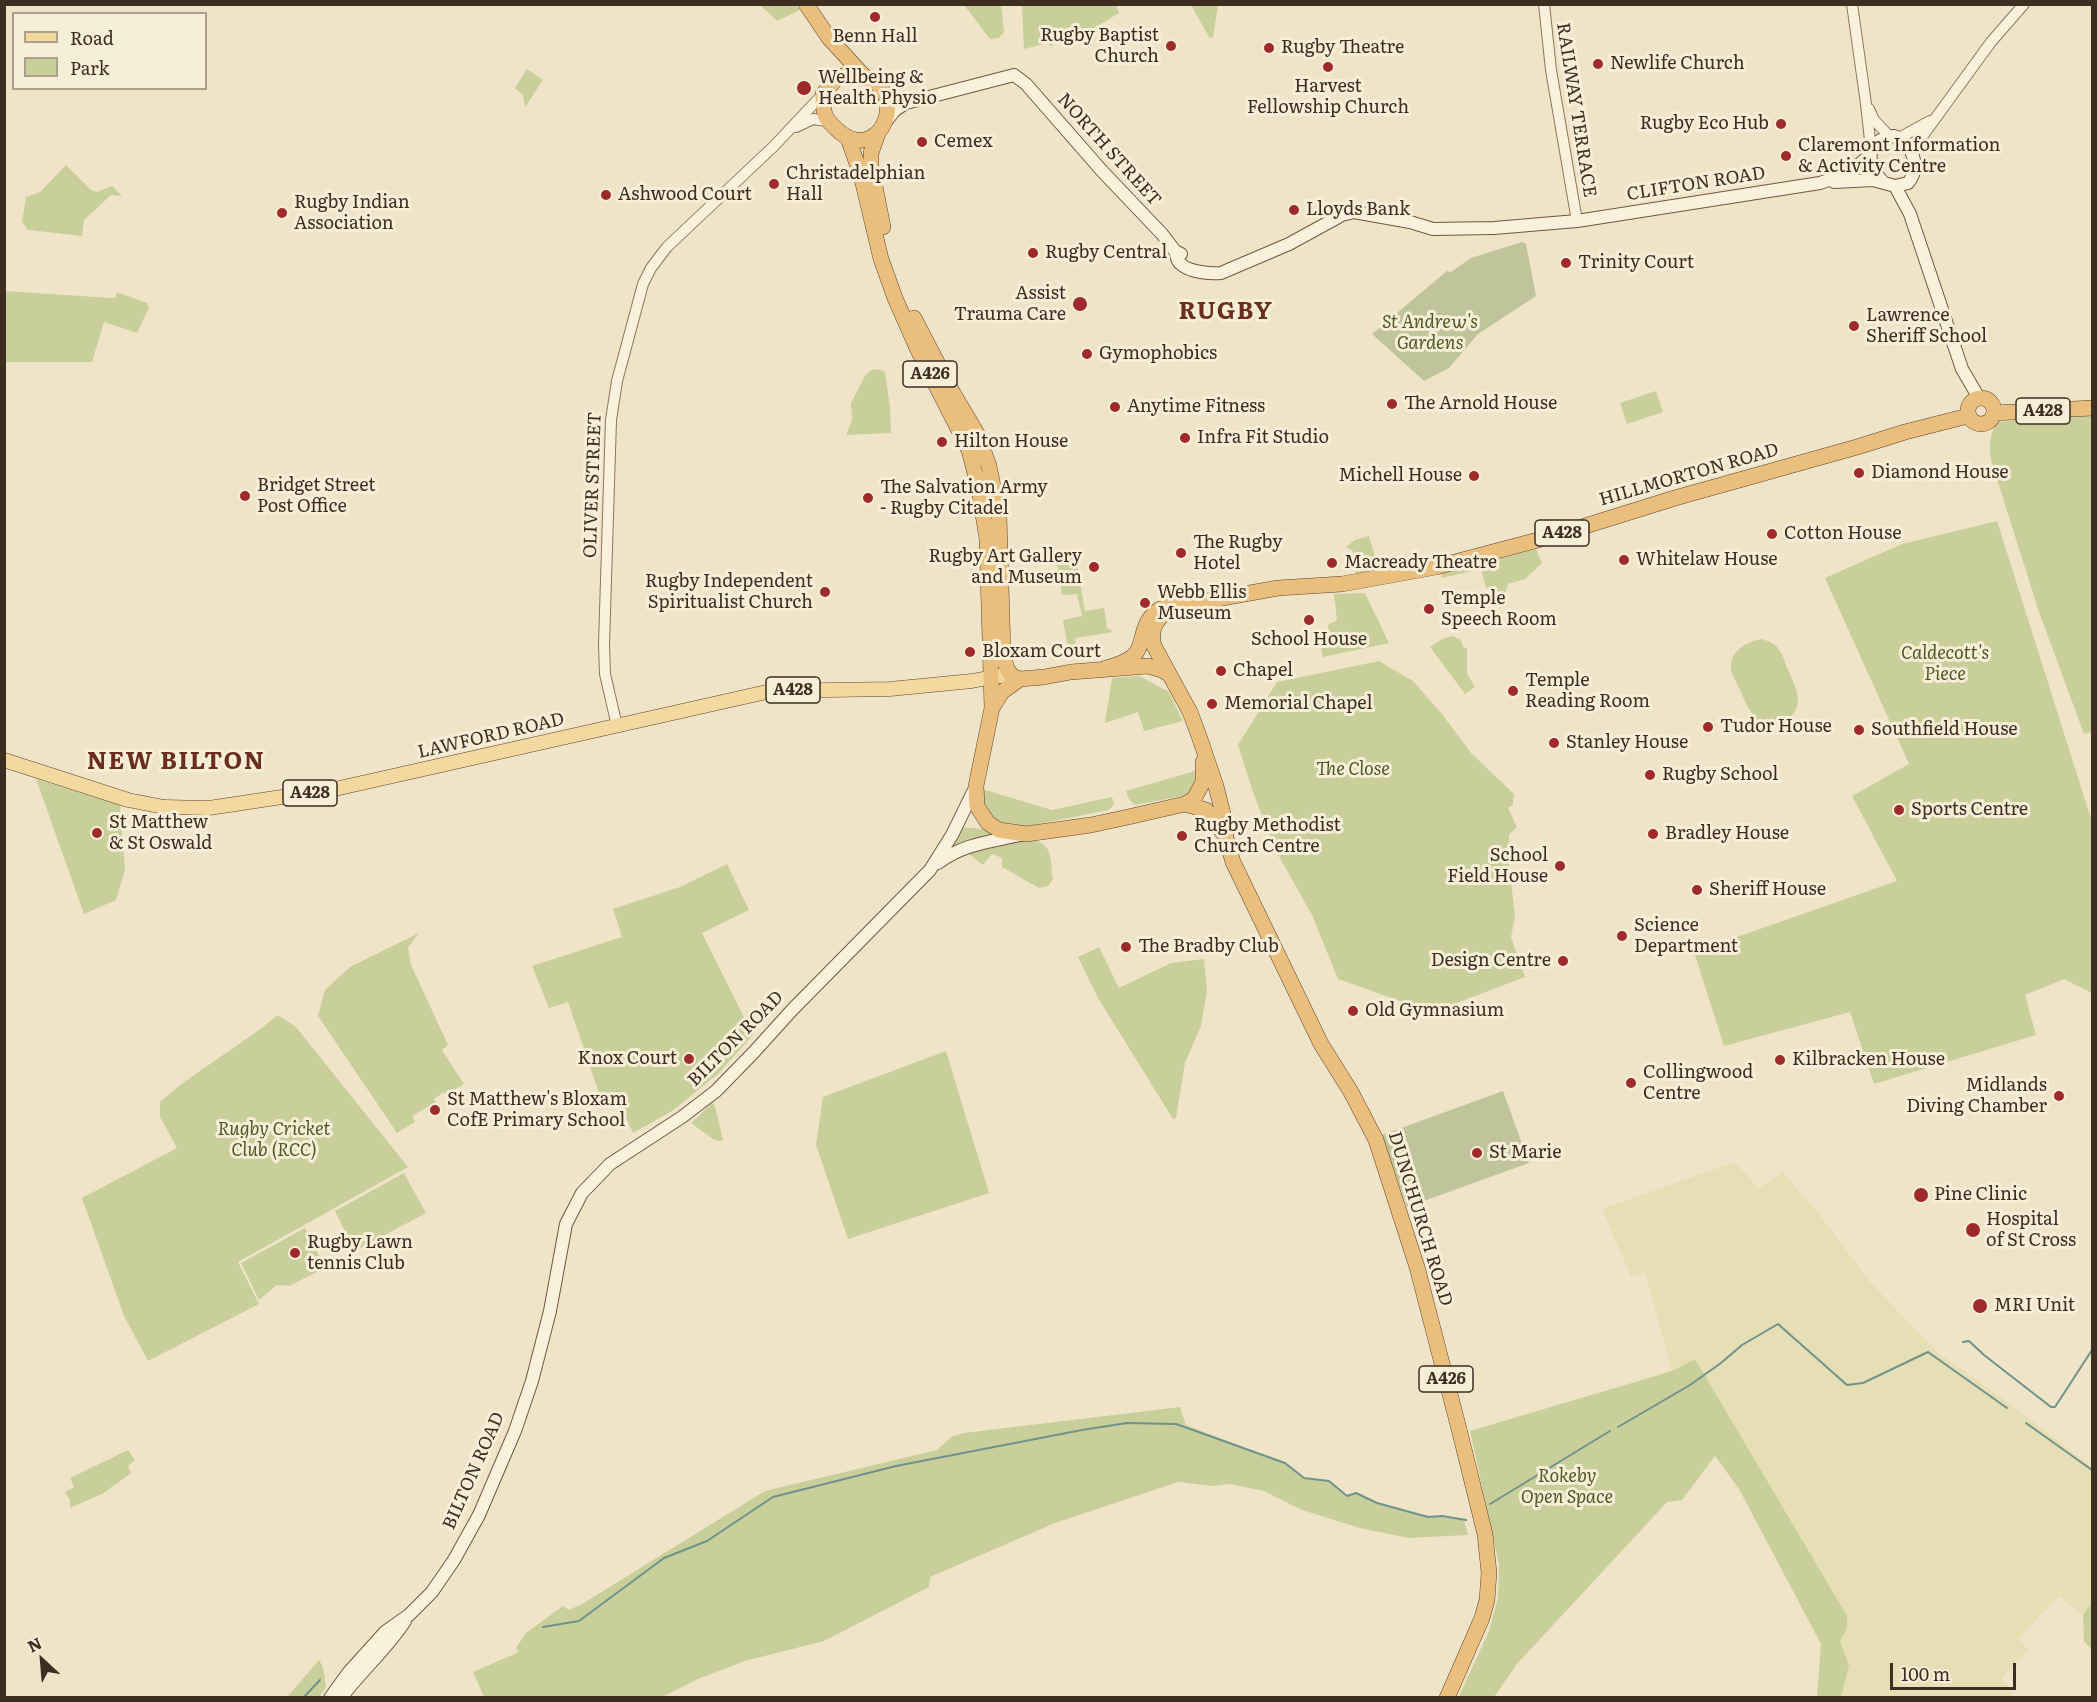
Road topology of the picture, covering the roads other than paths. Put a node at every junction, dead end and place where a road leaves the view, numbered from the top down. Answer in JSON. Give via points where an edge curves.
{"nodes":[{"id":1,"x":806,"y":4,"type":"edge"},
{"id":2,"x":1544,"y":4,"type":"edge"},
{"id":3,"x":1852,"y":4,"type":"edge"},
{"id":4,"x":2024,"y":4,"type":"edge"},
{"id":5,"x":829,"y":38,"type":"junction"},
{"id":6,"x":863,"y":75,"type":"junction"},
{"id":7,"x":879,"y":87,"type":"junction"},
{"id":8,"x":827,"y":88,"type":"junction"},
{"id":9,"x":914,"y":101,"type":"junction"},
{"id":10,"x":1866,"y":104,"type":"junction"},
{"id":11,"x":1936,"y":117,"type":"junction"},
{"id":12,"x":827,"y":122,"type":"junction"},
{"id":13,"x":792,"y":128,"type":"junction"},
{"id":14,"x":881,"y":129,"type":"junction"},
{"id":15,"x":848,"y":138,"type":"junction"},
{"id":16,"x":1895,"y":138,"type":"junction"},
{"id":17,"x":1870,"y":152,"type":"junction"},
{"id":18,"x":1912,"y":154,"type":"junction"},
{"id":19,"x":1820,"y":183,"type":"junction"},
{"id":20,"x":1908,"y":183,"type":"junction"},
{"id":21,"x":1889,"y":184,"type":"junction"},
{"id":22,"x":1910,"y":214,"type":"junction"},
{"id":23,"x":1577,"y":221,"type":"junction"},
{"id":24,"x":881,"y":237,"type":"junction"},
{"id":25,"x":1195,"y":270,"type":"joint"},
{"id":26,"x":1979,"y":398,"type":"junction"},
{"id":27,"x":2092,"y":408,"type":"edge"},
{"id":28,"x":1994,"y":413,"type":"junction"},
{"id":29,"x":1968,"y":416,"type":"junction"},
{"id":30,"x":1173,"y":608,"type":"junction"},
{"id":31,"x":1103,"y":669,"type":"junction"},
{"id":32,"x":1170,"y":675,"type":"junction"},
{"id":33,"x":990,"y":677,"type":"junction"},
{"id":34,"x":1016,"y":678,"type":"junction"},
{"id":35,"x":992,"y":708,"type":"junction"},
{"id":36,"x":617,"y":726,"type":"junction"},
{"id":37,"x":1203,"y":753,"type":"junction"},
{"id":38,"x":4,"y":760,"type":"edge"},
{"id":39,"x":976,"y":786,"type":"junction"},
{"id":40,"x":1185,"y":804,"type":"junction"},
{"id":41,"x":1026,"y":834,"type":"junction"},
{"id":42,"x":1226,"y":838,"type":"junction"},
{"id":43,"x":930,"y":870,"type":"junction"},
{"id":44,"x":408,"y":1615,"type":"junction"},
{"id":45,"x":330,"y":1698,"type":"edge"},
{"id":46,"x":341,"y":1698,"type":"edge"},
{"id":47,"x":1447,"y":1698,"type":"edge"}],
"edges":[{"from":1,"to":5,"type":"highway"},
{"from":2,"to":23,"type":"street","name":"RAILWAY TERRACE"},
{"from":3,"to":10,"type":"street"},
{"from":4,"to":11,"type":"street","name":"CLIFTON ROAD"},
{"from":5,"to":6,"type":"highway"},
{"from":5,"to":8,"type":"highway","via":[[836,66]]},
{"from":6,"to":7,"type":"highway"},
{"from":6,"to":8,"type":"highway","via":[[843,75]]},
{"from":7,"to":9,"type":"main road","via":[[898,99]]},
{"from":7,"to":14,"type":"highway","number":"A426","via":[[889,114]]},
{"from":8,"to":12,"type":"highway"},
{"from":8,"to":13,"type":"street","name":"OLIVER STREET"},
{"from":9,"to":14,"type":"main road","via":[[895,110]]},
{"from":9,"to":25,"type":"main road","name":"NORTH STREET","via":[[1014,75]]},
{"from":10,"to":16,"type":"street","via":[[1874,120]]},
{"from":10,"to":17,"type":"street"},
{"from":11,"to":16,"type":"street","name":"CLIFTON ROAD","via":[[1914,132]]},
{"from":11,"to":18,"type":"street","name":"CLIFTON ROAD"},
{"from":12,"to":13,"type":"street","name":"OLIVER STREET","via":[[813,120]]},
{"from":12,"to":15,"type":"highway"},
{"from":13,"to":36,"type":"street","name":"OLIVER STREET","via":[[666,247],[651,268],[635,309],[617,381],[609,442],[604,644],[605,674]]},
{"from":14,"to":15,"type":"highway","via":[[870,138]]},
{"from":14,"to":24,"type":"highway","number":"A426","via":[[871,153]]},
{"from":15,"to":24,"type":"highway","number":"A426"},
{"from":16,"to":17,"type":"main road","name":"CLIFTON ROAD","via":[[1882,138]]},
{"from":16,"to":18,"type":"main road"},
{"from":17,"to":19,"type":"main road","name":"CLIFTON ROAD","via":[[1849,174]]},
{"from":17,"to":21,"type":"main road","via":[[1873,167]]},
{"from":18,"to":20,"type":"main road","name":"CLIFTON ROAD","via":[[1914,171]]},
{"from":19,"to":21,"type":"main road","name":"CLIFTON ROAD","via":[[1873,180]]},
{"from":19,"to":23,"type":"main road","name":"CLIFTON ROAD"},
{"from":20,"to":21,"type":"main road","name":"CLIFTON ROAD"},
{"from":20,"to":22,"type":"main road"},
{"from":21,"to":22,"type":"main road"},
{"from":22,"to":26,"type":"main road","via":[[1962,369]]},
{"from":23,"to":25,"type":"main road","name":"CLIFTON ROAD","via":[[1433,229],[1354,212],[1229,270],[1212,274]]},
{"from":24,"to":33,"type":"highway","number":"A426","via":[[895,298],[972,460],[987,539]]},
{"from":24,"to":34,"type":"highway","number":"A426","via":[[919,328],[978,435],[989,466],[999,516],[1003,661]]},
{"from":26,"to":28,"type":"highway","via":[[1990,402]]},
{"from":26,"to":29,"type":"highway","via":[[1969,404]]},
{"from":27,"to":28,"type":"highway","number":"A428"},
{"from":28,"to":29,"type":"highway","via":[[1983,424],[1972,422]]},
{"from":29,"to":30,"type":"highway","name":"HILLMORTON ROAD","number":"A428","via":[[1436,567],[1342,584],[1278,588]]},
{"from":30,"to":31,"type":"highway","number":"A428","via":[[1160,609],[1147,621],[1130,659]]},
{"from":30,"to":32,"type":"highway","name":"DUNCHURCH ROAD","via":[[1156,622],[1152,639]]},
{"from":31,"to":32,"type":"highway","via":[[1148,666]]},
{"from":31,"to":34,"type":"highway","number":"A428"},
{"from":32,"to":37,"type":"highway","name":"DUNCHURCH ROAD","via":[[1190,712]]},
{"from":33,"to":34,"type":"main road","number":"A428"},
{"from":33,"to":35,"type":"highway","name":"BILTON ROAD","number":"A426"},
{"from":33,"to":36,"type":"main road","name":"LAWFORD ROAD","number":"A428","via":[[890,689],[771,691]]},
{"from":34,"to":35,"type":"highway","name":"BILTON ROAD"},
{"from":35,"to":39,"type":"highway","name":"BILTON ROAD"},
{"from":36,"to":38,"type":"main road","name":"LAWFORD ROAD","number":"A428","via":[[334,789],[198,809],[128,800]]},
{"from":37,"to":40,"type":"highway","via":[[1203,782],[1194,799]]},
{"from":37,"to":42,"type":"highway","name":"DUNCHURCH ROAD","number":"A426","via":[[1220,802]]},
{"from":39,"to":41,"type":"highway","via":[[978,806],[988,823],[1006,832]]},
{"from":39,"to":43,"type":"main road","name":"BILTON ROAD"},
{"from":40,"to":41,"type":"highway","via":[[1090,825]]},
{"from":40,"to":42,"type":"highway","number":"A426","via":[[1206,810]]},
{"from":41,"to":43,"type":"main road","via":[[967,847]]},
{"from":42,"to":47,"type":"highway","name":"DUNCHURCH ROAD","number":"A426","via":[[1233,862],[1321,1044],[1376,1140],[1417,1267],[1459,1429],[1485,1534],[1489,1572],[1482,1618]]},
{"from":43,"to":44,"type":"main road","name":"BILTON ROAD","via":[[716,1091],[610,1164],[582,1193],[566,1224],[532,1381],[499,1470],[454,1560],[432,1592]]},
{"from":44,"to":45,"type":"main road","name":"BILTON ROAD","via":[[385,1632]]},
{"from":44,"to":46,"type":"main road","name":"BILTON ROAD","via":[[395,1636]]}]}
